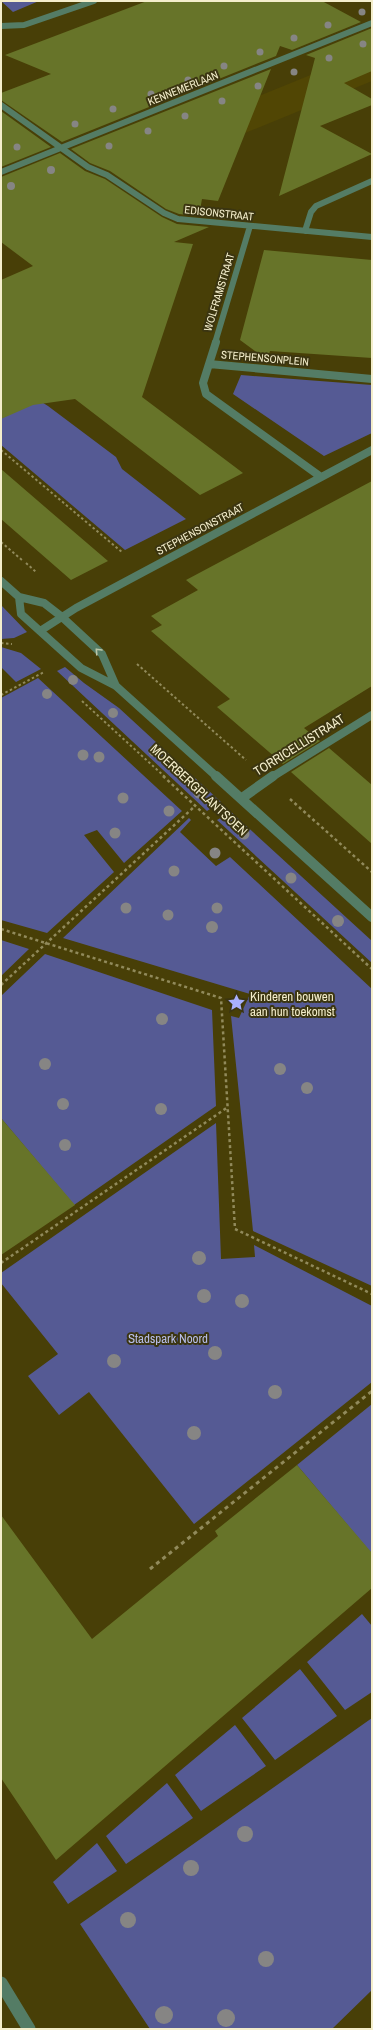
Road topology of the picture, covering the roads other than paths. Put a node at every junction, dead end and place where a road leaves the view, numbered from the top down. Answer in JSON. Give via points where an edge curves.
{"nodes":[{"id":1,"x":94,"y":1,"type":"edge"},
{"id":2,"x":372,"y":23,"type":"edge"},
{"id":3,"x":1,"y":26,"type":"edge"},
{"id":4,"x":1,"y":104,"type":"edge"},
{"id":5,"x":61,"y":148,"type":"junction"},
{"id":6,"x":1,"y":172,"type":"edge"},
{"id":7,"x":372,"y":181,"type":"edge"},
{"id":8,"x":250,"y":226,"type":"junction"},
{"id":9,"x":305,"y":231,"type":"junction"},
{"id":10,"x":372,"y":237,"type":"edge"},
{"id":11,"x":209,"y":364,"type":"junction"},
{"id":12,"x":372,"y":379,"type":"edge"},
{"id":13,"x":372,"y":450,"type":"edge"},
{"id":14,"x":321,"y":477,"type":"junction"},
{"id":15,"x":1,"y":581,"type":"edge"},
{"id":16,"x":19,"y":597,"type":"junction"},
{"id":17,"x":62,"y":618,"type":"junction"},
{"id":18,"x":40,"y":631,"type":"junction"},
{"id":19,"x":116,"y":686,"type":"junction"},
{"id":20,"x":372,"y":715,"type":"edge"},
{"id":21,"x":242,"y":798,"type":"junction"},
{"id":22,"x":372,"y":917,"type":"edge"},
{"id":23,"x":1,"y":1983,"type":"edge"},
{"id":24,"x":30,"y":2029,"type":"edge"}],
"edges":[{"from":1,"to":3,"type":"street","via":[[24,26]]},
{"from":2,"to":5,"type":"street","name":"KENNEMERLAAN"},
{"from":4,"to":5,"type":"street","name":"EDISONSTRAAT"},
{"from":5,"to":6,"type":"street","name":"KENNEMERLAAN"},
{"from":5,"to":8,"type":"street","name":"EDISONSTRAAT","via":[[88,167],[107,175],[164,213],[178,219]]},
{"from":7,"to":9,"type":"street","via":[[316,206],[311,212]]},
{"from":8,"to":9,"type":"street","name":"EDISONSTRAAT"},
{"from":8,"to":11,"type":"street","name":"WOLFRAMSTRAAT"},
{"from":9,"to":10,"type":"street","name":"EDISONSTRAAT"},
{"from":11,"to":12,"type":"street","name":"STEPHENSONPLEIN"},
{"from":11,"to":14,"type":"street","name":"STEPHENSONPLEIN","via":[[202,387],[206,394]]},
{"from":13,"to":14,"type":"street","name":"STEPHENSONSTRAAT"},
{"from":14,"to":17,"type":"street","name":"STEPHENSONSTRAAT","via":[[76,608]]},
{"from":15,"to":16,"type":"street","name":"MOERBERGPLANTSOEN"},
{"from":16,"to":17,"type":"street","name":"MOERBERGPLANTSOEN","via":[[44,603]]},
{"from":16,"to":18,"type":"street","name":"MOERBERGPLANTSOEN","via":[[21,614]]},
{"from":17,"to":18,"type":"street","name":"STEPHENSONSTRAAT"},
{"from":19,"to":17,"type":"street","name":"MOERBERGPLANTSOEN","one_way":true,"via":[[102,654]]},
{"from":18,"to":19,"type":"street","name":"MOERBERGPLANTSOEN","via":[[80,668]]},
{"from":19,"to":21,"type":"street","name":"MOERBERGPLANTSOEN"},
{"from":20,"to":21,"type":"street","name":"TORRICELLISTRAAT"},
{"from":21,"to":22,"type":"street","name":"MOERBERGPLANTSOEN"},
{"from":23,"to":24,"type":"street"}]}
